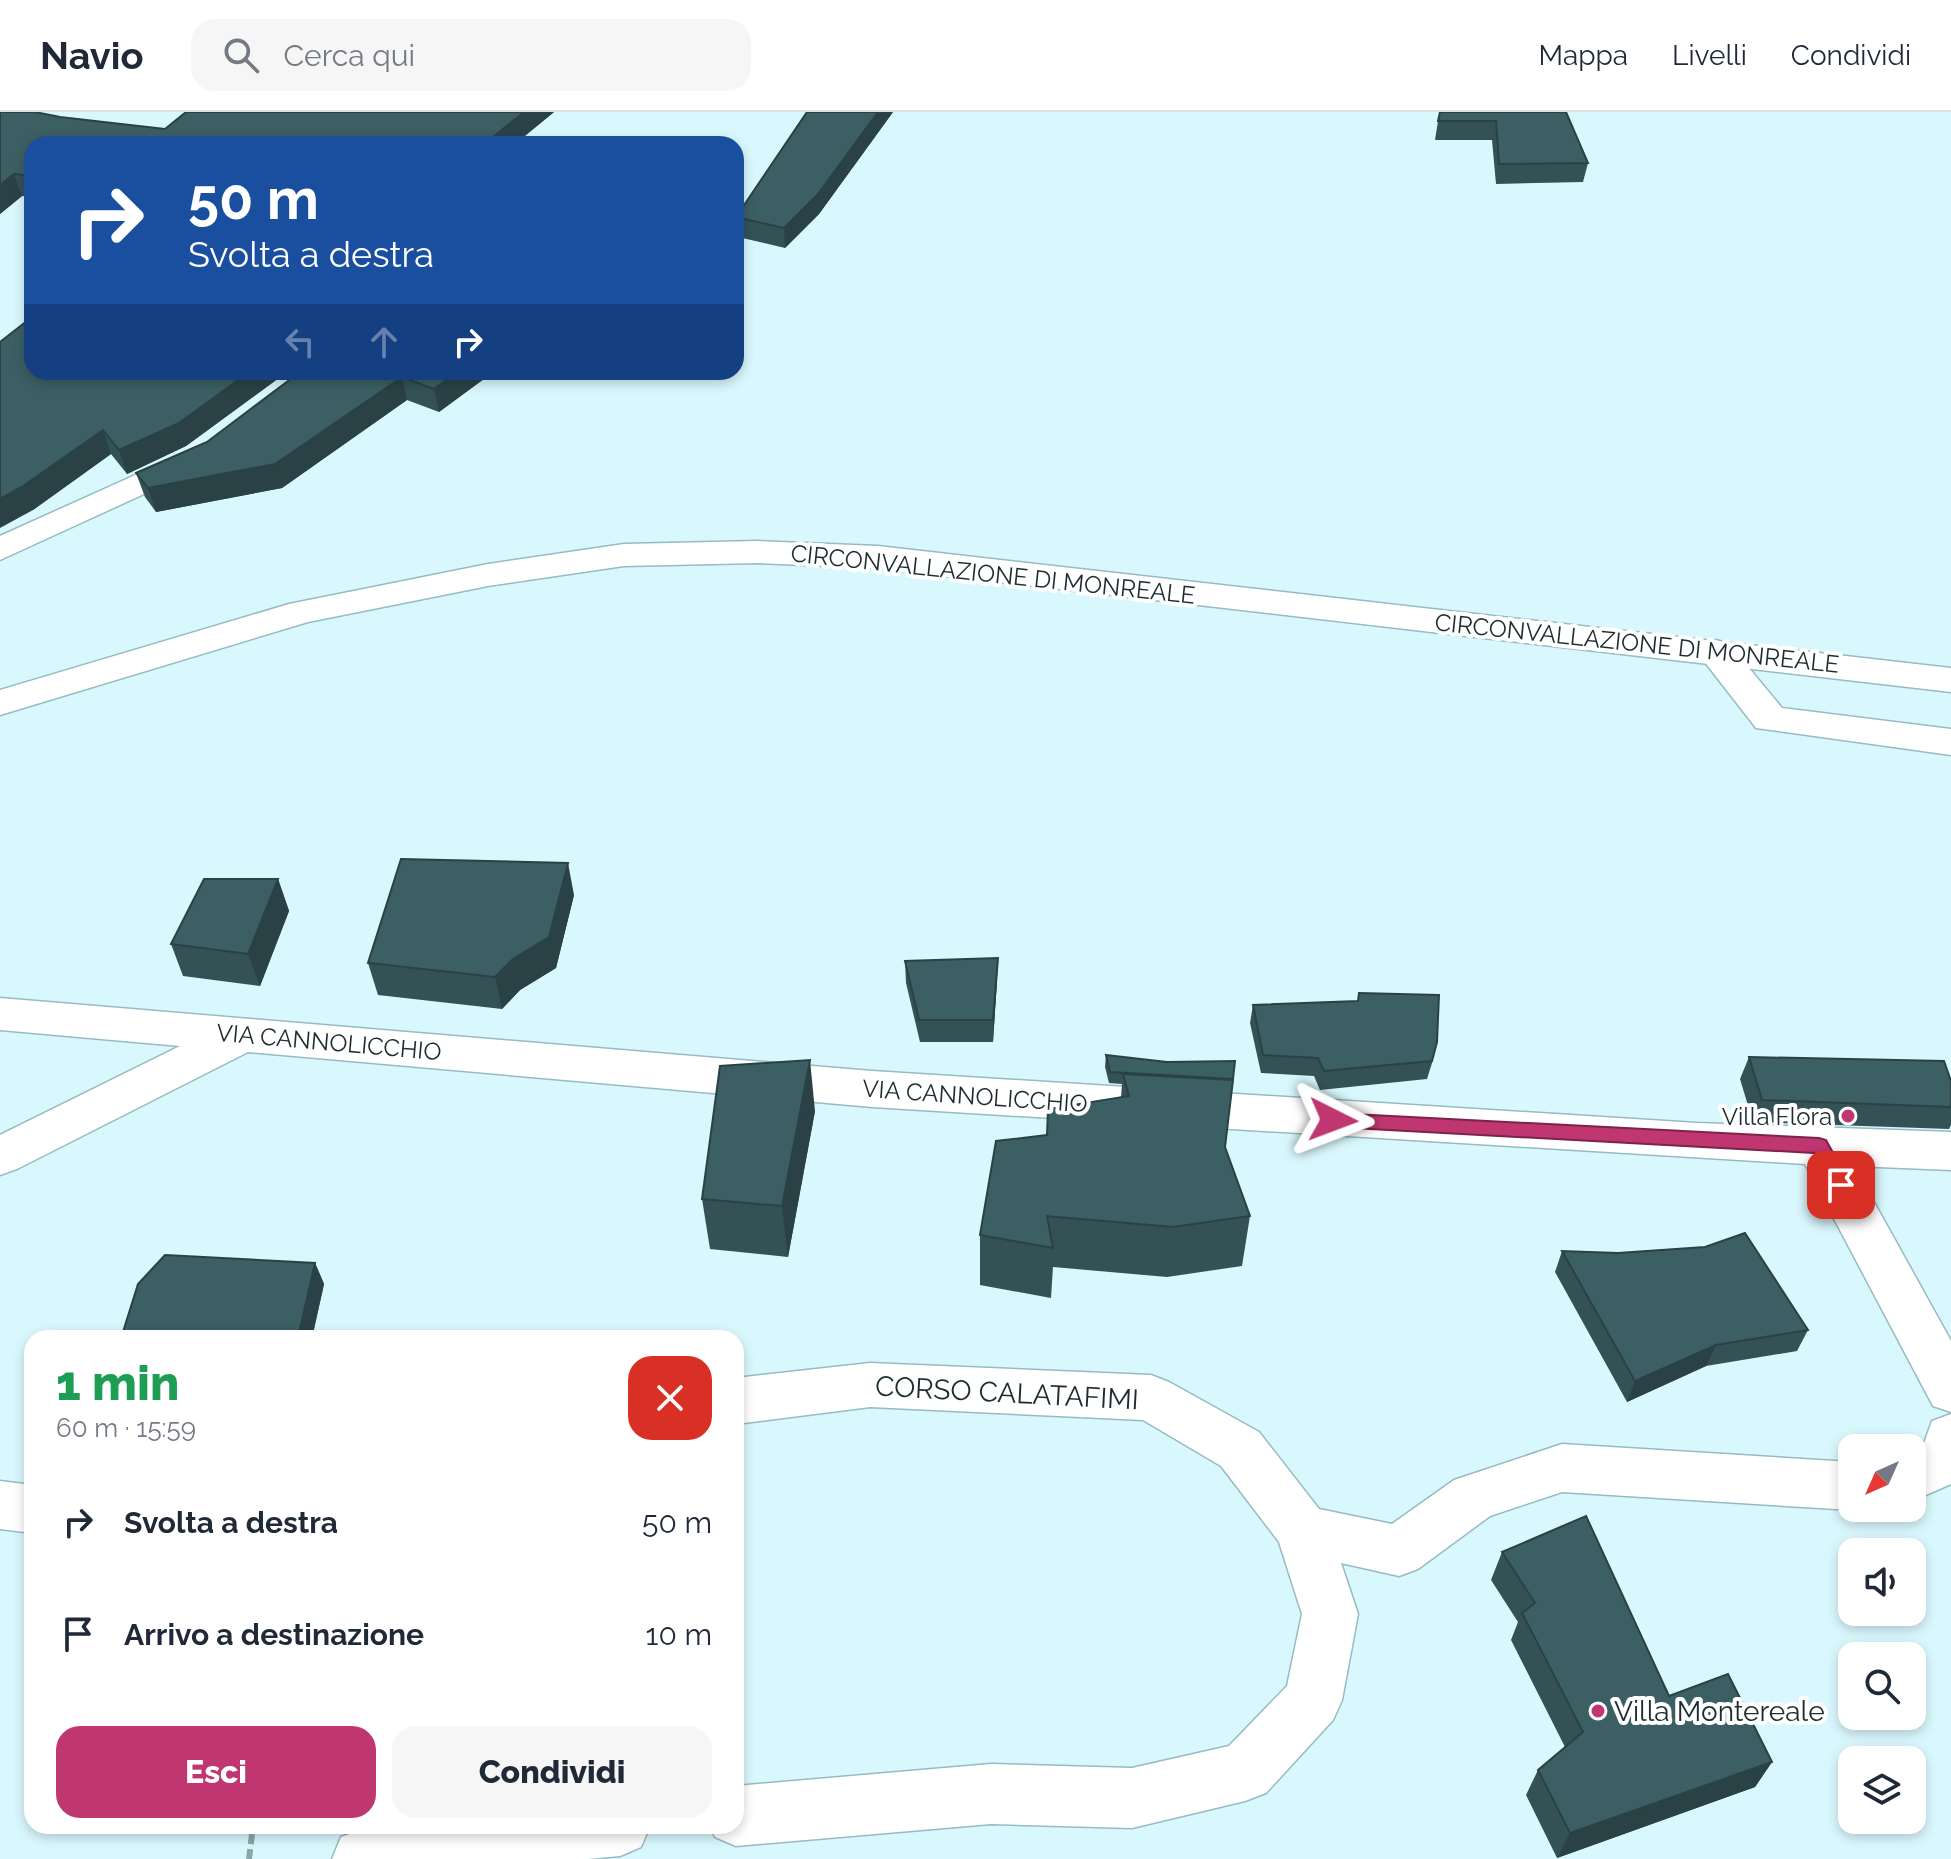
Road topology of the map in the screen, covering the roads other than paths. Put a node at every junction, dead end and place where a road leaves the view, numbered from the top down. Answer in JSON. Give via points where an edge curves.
{"nodes":[{"id":1,"x":224,"y":438,"type":"edge"},
{"id":2,"x":0,"y":549,"type":"edge"},
{"id":3,"x":1716,"y":652,"type":"junction"},
{"id":4,"x":1951,"y":680,"type":"edge"},
{"id":5,"x":0,"y":703,"type":"edge"},
{"id":6,"x":1951,"y":742,"type":"edge"},
{"id":7,"x":0,"y":1014,"type":"edge"},
{"id":8,"x":243,"y":1035,"type":"junction"},
{"id":9,"x":1819,"y":1145,"type":"junction"},
{"id":10,"x":1951,"y":1151,"type":"edge"},
{"id":11,"x":0,"y":1156,"type":"edge"},
{"id":12,"x":1951,"y":1390,"type":"edge"},
{"id":13,"x":744,"y":1400,"type":"edge"},
{"id":14,"x":1951,"y":1437,"type":"edge"},
{"id":15,"x":1926,"y":1470,"type":"edge"},
{"id":16,"x":1838,"y":1485,"type":"edge"},
{"id":17,"x":0,"y":1505,"type":"edge"},
{"id":18,"x":24,"y":1508,"type":"edge"},
{"id":19,"x":1303,"y":1530,"type":"junction"},
{"id":20,"x":744,"y":1815,"type":"edge"},
{"id":21,"x":528,"y":1834,"type":"edge"},
{"id":22,"x":363,"y":1859,"type":"edge"}],
"edges":[{"from":1,"to":2,"type":"street","via":[[200,456]]},
{"from":3,"to":4,"type":"street","name":"CIRCONVALLAZIONE DI MONREALE"},
{"from":3,"to":5,"type":"street","name":"CIRCONVALLAZIONE DI MONREALE","via":[[878,557],[758,552],[624,555],[488,575],[302,612]]},
{"from":3,"to":6,"type":"street","via":[[1770,719]]},
{"from":7,"to":8,"type":"street","name":"VIA CANNOLICCHIO"},
{"from":8,"to":9,"type":"street","name":"VIA CANNOLICCHIO","via":[[872,1089]]},
{"from":8,"to":11,"type":"street"},
{"from":9,"to":10,"type":"street","name":"VIA CANNOLICCHIO"},
{"from":9,"to":12,"type":"street"},
{"from":13,"to":19,"type":"street","name":"CORSO CALATAFIMI","via":[[870,1385],[1151,1398],[1240,1449]]},
{"from":14,"to":15,"type":"street","via":[[1946,1460]]},
{"from":16,"to":19,"type":"street","via":[[1562,1468],[1473,1497],[1399,1551]]},
{"from":17,"to":18,"type":"street"},
{"from":19,"to":20,"type":"street","name":"CORSO CALATAFIMI","via":[[1330,1614],[1313,1700],[1245,1772],[1132,1798],[991,1794]]},
{"from":21,"to":22,"type":"street","via":[[425,1843]]}]}
